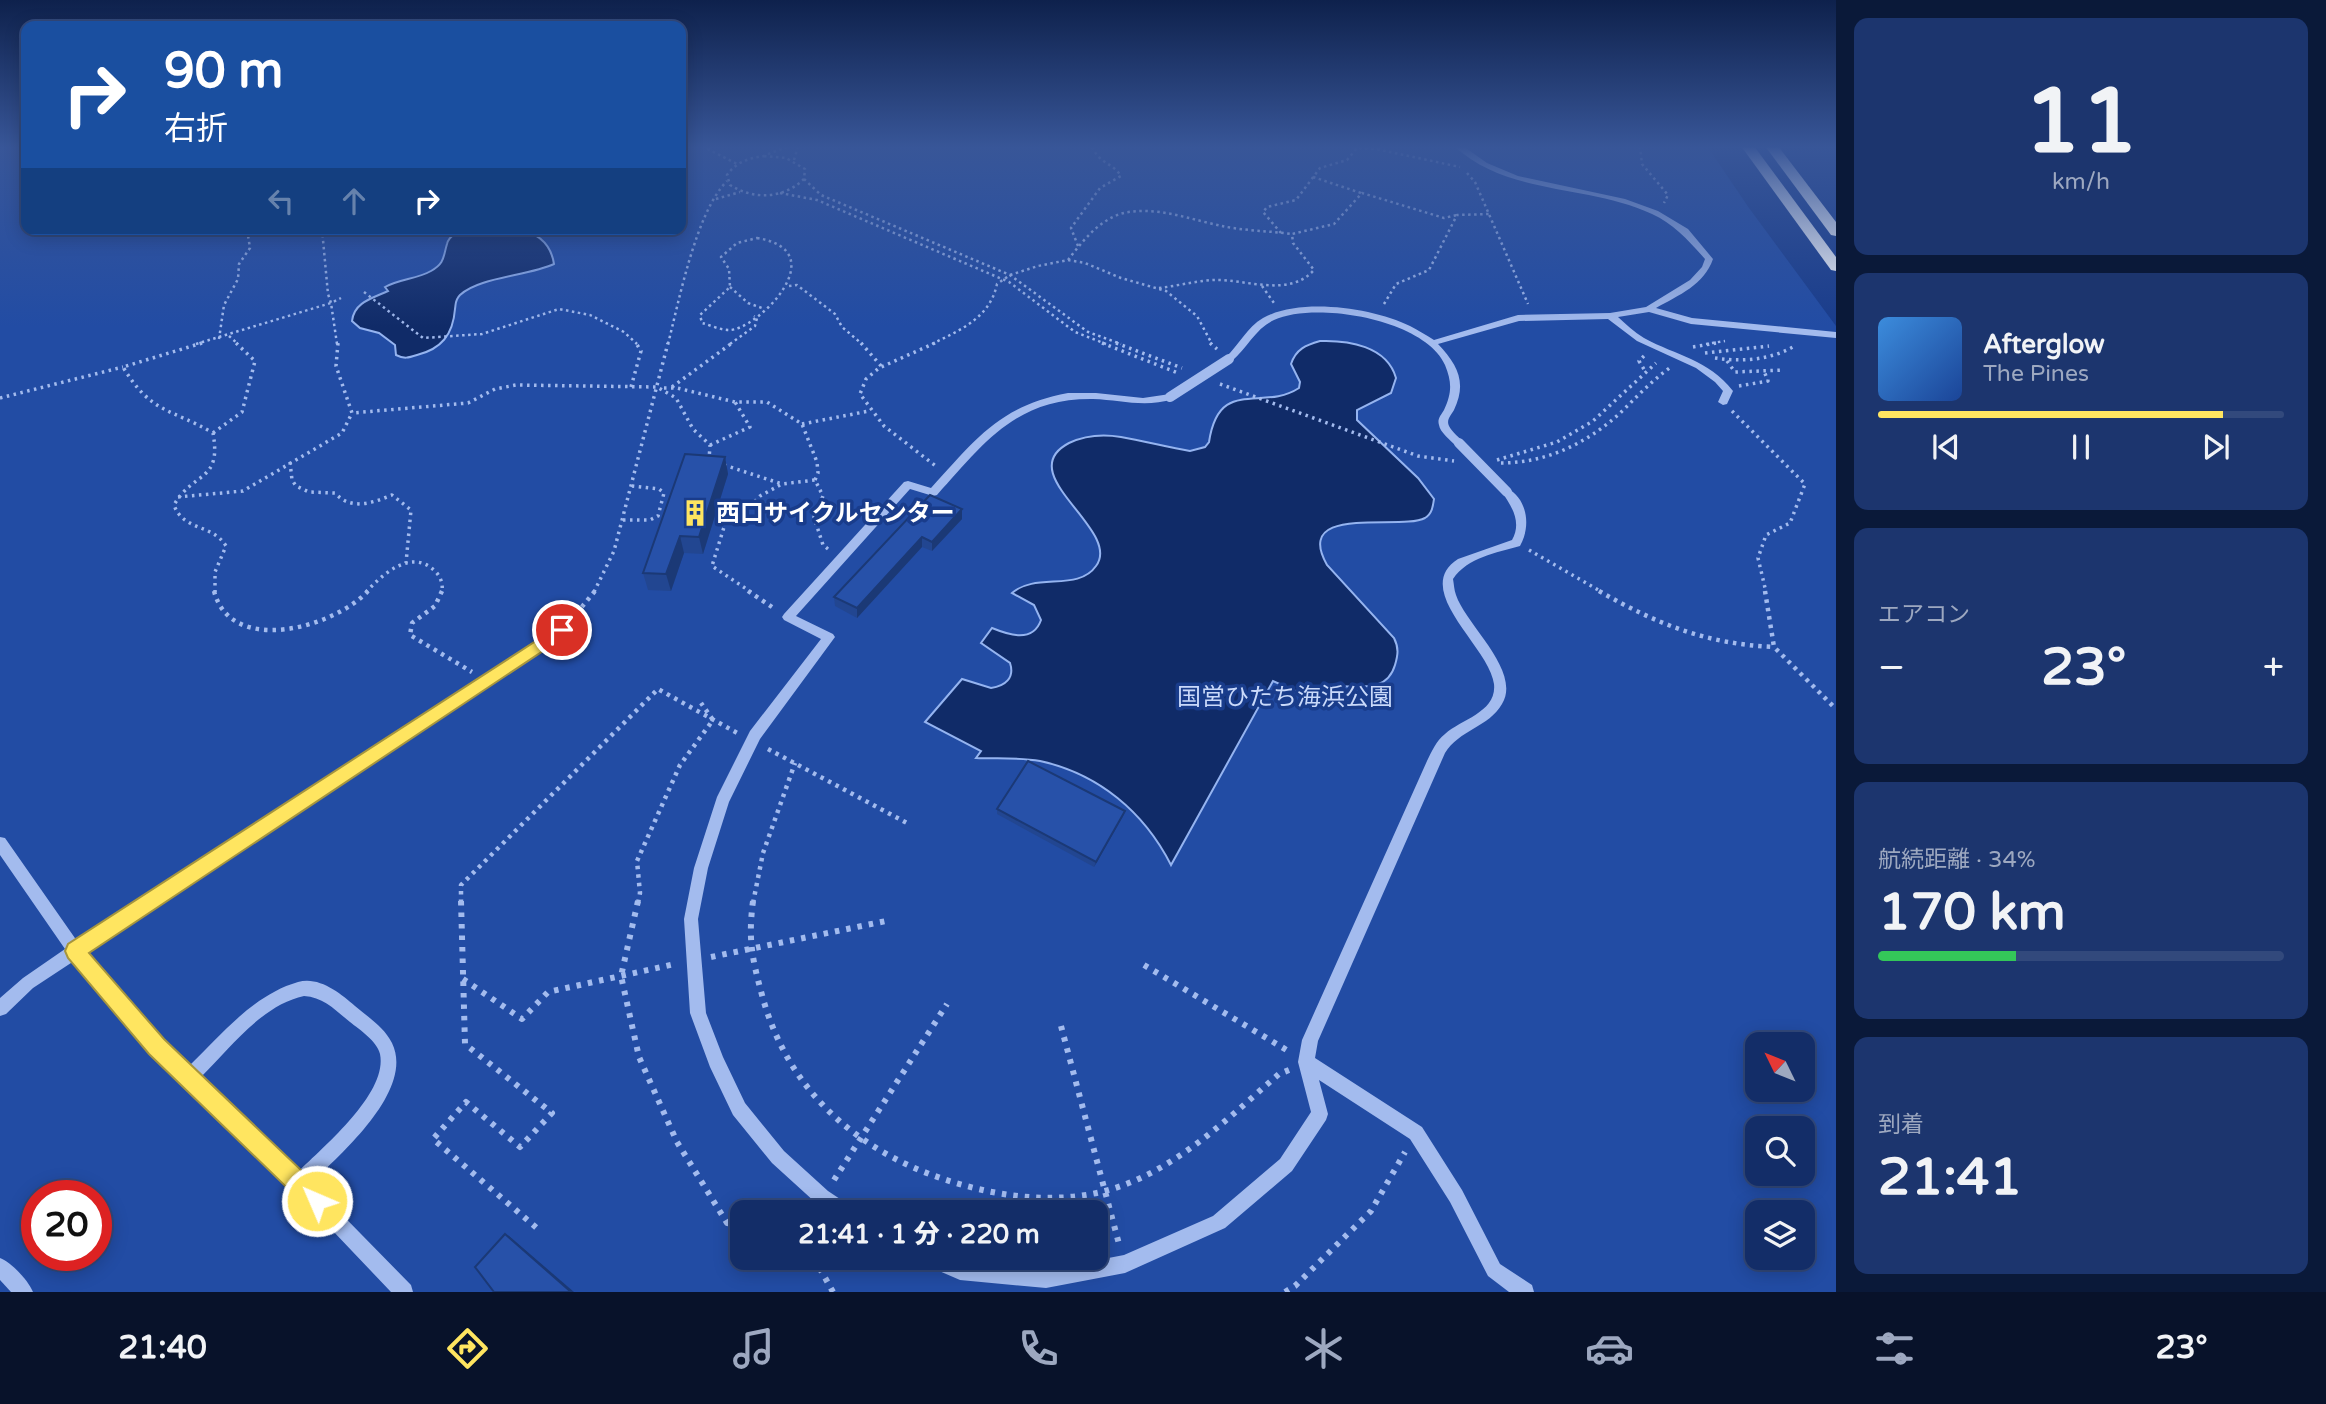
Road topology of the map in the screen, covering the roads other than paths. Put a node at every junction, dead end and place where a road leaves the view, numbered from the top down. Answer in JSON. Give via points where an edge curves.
{"nodes":[{"id":1,"x":1636,"y":206,"type":"edge"},
{"id":2,"x":1791,"y":206,"type":"edge"},
{"id":3,"x":1817,"y":206,"type":"edge"},
{"id":4,"x":1836,"y":232,"type":"edge"},
{"id":5,"x":1836,"y":267,"type":"edge"},
{"id":6,"x":1649,"y":309,"type":"junction"},
{"id":7,"x":1610,"y":316,"type":"junction"},
{"id":8,"x":1836,"y":335,"type":"edge"},
{"id":9,"x":1433,"y":343,"type":"junction"},
{"id":10,"x":1170,"y":397,"type":"joint"},
{"id":11,"x":1723,"y":402,"type":"road end"},
{"id":12,"x":1459,"y":443,"type":"joint"},
{"id":13,"x":562,"y":630,"type":"road end"},
{"id":14,"x":0,"y":843,"type":"edge"},
{"id":15,"x":75,"y":951,"type":"junction"},
{"id":16,"x":0,"y":1008,"type":"edge"},
{"id":17,"x":1306,"y":1062,"type":"junction"},
{"id":18,"x":189,"y":1077,"type":"junction"},
{"id":19,"x":299,"y":1183,"type":"junction"},
{"id":20,"x":826,"y":1200,"type":"edge"},
{"id":21,"x":0,"y":1267,"type":"edge"},
{"id":22,"x":1108,"y":1267,"type":"edge"},
{"id":23,"x":958,"y":1270,"type":"edge"},
{"id":24,"x":1093,"y":1270,"type":"edge"},
{"id":25,"x":24,"y":1292,"type":"edge"},
{"id":26,"x":404,"y":1292,"type":"edge"},
{"id":27,"x":1525,"y":1292,"type":"edge"}],
"edges":[{"from":1,"to":6,"type":"street","via":[[1685,231],[1709,259],[1697,281]]},
{"from":2,"to":5,"type":"highway"},
{"from":3,"to":4,"type":"highway"},
{"from":6,"to":7,"type":"street"},
{"from":6,"to":8,"type":"street","via":[[1691,321]]},
{"from":7,"to":9,"type":"street","via":[[1534,317]]},
{"from":7,"to":11,"type":"street","via":[[1640,340],[1715,374],[1728,390]]},
{"from":9,"to":10,"type":"street","bridge":true,"via":[[1375,317],[1336,309],[1292,311],[1257,325],[1232,356]]},
{"from":9,"to":12,"type":"street","via":[[1456,380],[1455,399],[1443,421]]},
{"from":10,"to":20,"type":"street","via":[[1153,401],[1072,395],[1042,400],[1002,422],[933,492],[908,485],[788,617],[829,637],[755,735],[722,801],[691,919],[693,961],[698,1013],[739,1109],[778,1157]]},
{"from":12,"to":17,"type":"street","bridge":true,"via":[[1507,492],[1521,514],[1516,542],[1462,562],[1446,582],[1456,607],[1494,663],[1501,683],[1499,698],[1487,713],[1443,743],[1310,1040]]},
{"from":13,"to":15,"type":"street"},
{"from":14,"to":15,"type":"street"},
{"from":15,"to":16,"type":"street"},
{"from":15,"to":18,"type":"street"},
{"from":17,"to":22,"type":"street","via":[[1320,1114],[1286,1166],[1219,1222]]},
{"from":17,"to":27,"type":"street","via":[[1416,1133],[1494,1270]]},
{"from":18,"to":19,"type":"street"},
{"from":18,"to":19,"type":"street","via":[[262,1009],[299,989],[325,992],[381,1041],[388,1054],[384,1086],[373,1104]]},
{"from":19,"to":26,"type":"street"},
{"from":21,"to":25,"type":"street"},
{"from":23,"to":24,"type":"street","via":[[1046,1279]]}]}
